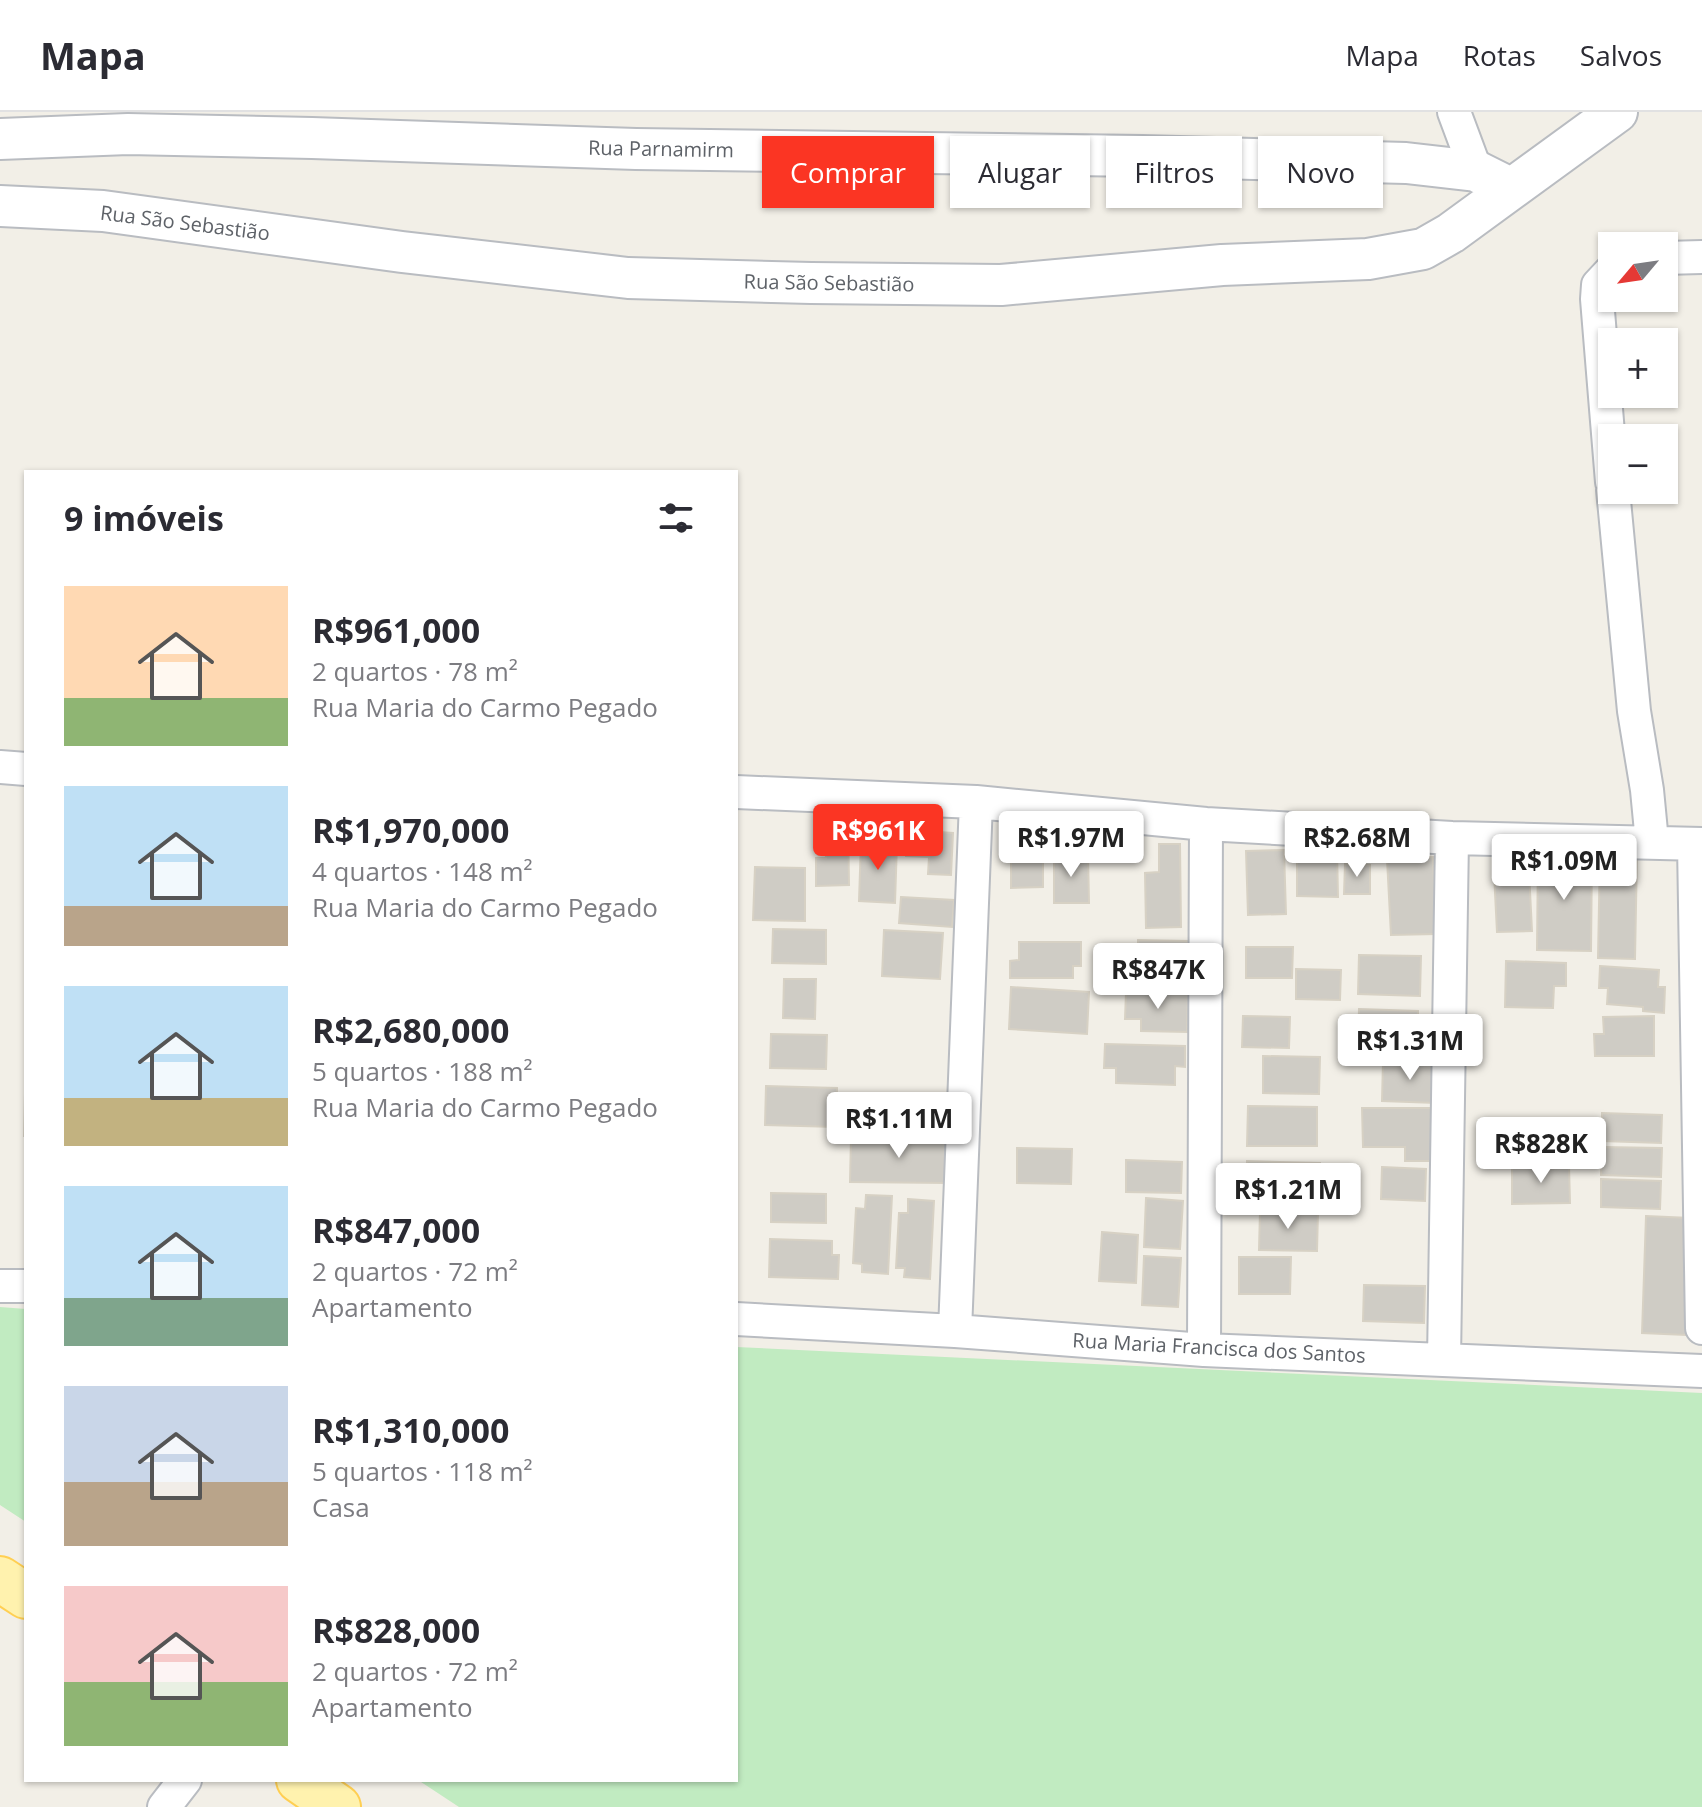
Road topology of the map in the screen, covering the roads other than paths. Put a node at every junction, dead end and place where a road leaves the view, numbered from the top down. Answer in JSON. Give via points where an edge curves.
{"nodes":[{"id":1,"x":1454,"y":112,"type":"edge"},
{"id":2,"x":1617,"y":112,"type":"edge"},
{"id":3,"x":129,"y":123,"type":"edge"},
{"id":4,"x":0,"y":139,"type":"edge"},
{"id":5,"x":1493,"y":180,"type":"junction"},
{"id":6,"x":0,"y":206,"type":"edge"},
{"id":7,"x":1702,"y":257,"type":"edge"},
{"id":8,"x":1678,"y":258,"type":"edge"},
{"id":9,"x":1598,"y":285,"type":"edge"},
{"id":10,"x":1598,"y":311,"type":"edge"},
{"id":11,"x":1598,"y":312,"type":"edge"},
{"id":12,"x":1607,"y":424,"type":"edge"},
{"id":13,"x":1614,"y":504,"type":"edge"},
{"id":14,"x":0,"y":767,"type":"edge"},
{"id":15,"x":24,"y":769,"type":"edge"},
{"id":16,"x":738,"y":792,"type":"edge"},
{"id":17,"x":976,"y":802,"type":"junction"},
{"id":18,"x":1206,"y":824,"type":"junction"},
{"id":19,"x":1452,"y":838,"type":"junction"},
{"id":20,"x":1652,"y":842,"type":"junction"},
{"id":21,"x":1698,"y":844,"type":"edge"},
{"id":22,"x":0,"y":1286,"type":"edge"},
{"id":23,"x":24,"y":1286,"type":"edge"},
{"id":24,"x":738,"y":1319,"type":"edge"},
{"id":25,"x":1702,"y":1328,"type":"edge"},
{"id":26,"x":955,"y":1331,"type":"junction"},
{"id":27,"x":1204,"y":1350,"type":"junction"},
{"id":28,"x":1444,"y":1360,"type":"junction"},
{"id":29,"x":1702,"y":1371,"type":"edge"},
{"id":30,"x":0,"y":1579,"type":"edge"},
{"id":31,"x":24,"y":1595,"type":"edge"},
{"id":32,"x":183,"y":1782,"type":"edge"},
{"id":33,"x":302,"y":1782,"type":"edge"},
{"id":34,"x":164,"y":1807,"type":"edge"},
{"id":35,"x":338,"y":1807,"type":"edge"}],
"edges":[{"from":1,"to":5,"type":"street"},
{"from":2,"to":5,"type":"street","name":"Rua São Sebastião"},
{"from":3,"to":4,"type":"street","name":"Rua Parnamirm"},
{"from":3,"to":5,"type":"street","name":"Rua Parnamirm","via":[[312,138],[636,149],[1406,163]]},
{"from":5,"to":6,"type":"street","name":"Rua São Sebastião","via":[[1451,233],[1399,255],[1001,285],[628,278],[103,211]]},
{"from":7,"to":8,"type":"street"},
{"from":9,"to":10,"type":"street"},
{"from":11,"to":12,"type":"street"},
{"from":13,"to":20,"type":"street"},
{"from":14,"to":15,"type":"street"},
{"from":16,"to":17,"type":"street"},
{"from":17,"to":18,"type":"street"},
{"from":17,"to":26,"type":"street"},
{"from":18,"to":19,"type":"street"},
{"from":18,"to":27,"type":"street"},
{"from":19,"to":20,"type":"street"},
{"from":19,"to":28,"type":"street"},
{"from":20,"to":21,"type":"street"},
{"from":21,"to":25,"type":"street"},
{"from":22,"to":23,"type":"street"},
{"from":24,"to":26,"type":"street","name":"Rua Maria Francisca dos Santos"},
{"from":26,"to":27,"type":"street","name":"Rua Maria Francisca dos Santos"},
{"from":27,"to":28,"type":"street","name":"Rua Maria Francisca dos Santos"},
{"from":28,"to":29,"type":"street","name":"Rua Maria Francisca dos Santos"},
{"from":30,"to":31,"type":"main road"},
{"from":32,"to":34,"type":"street"},
{"from":33,"to":35,"type":"main road"}]}
